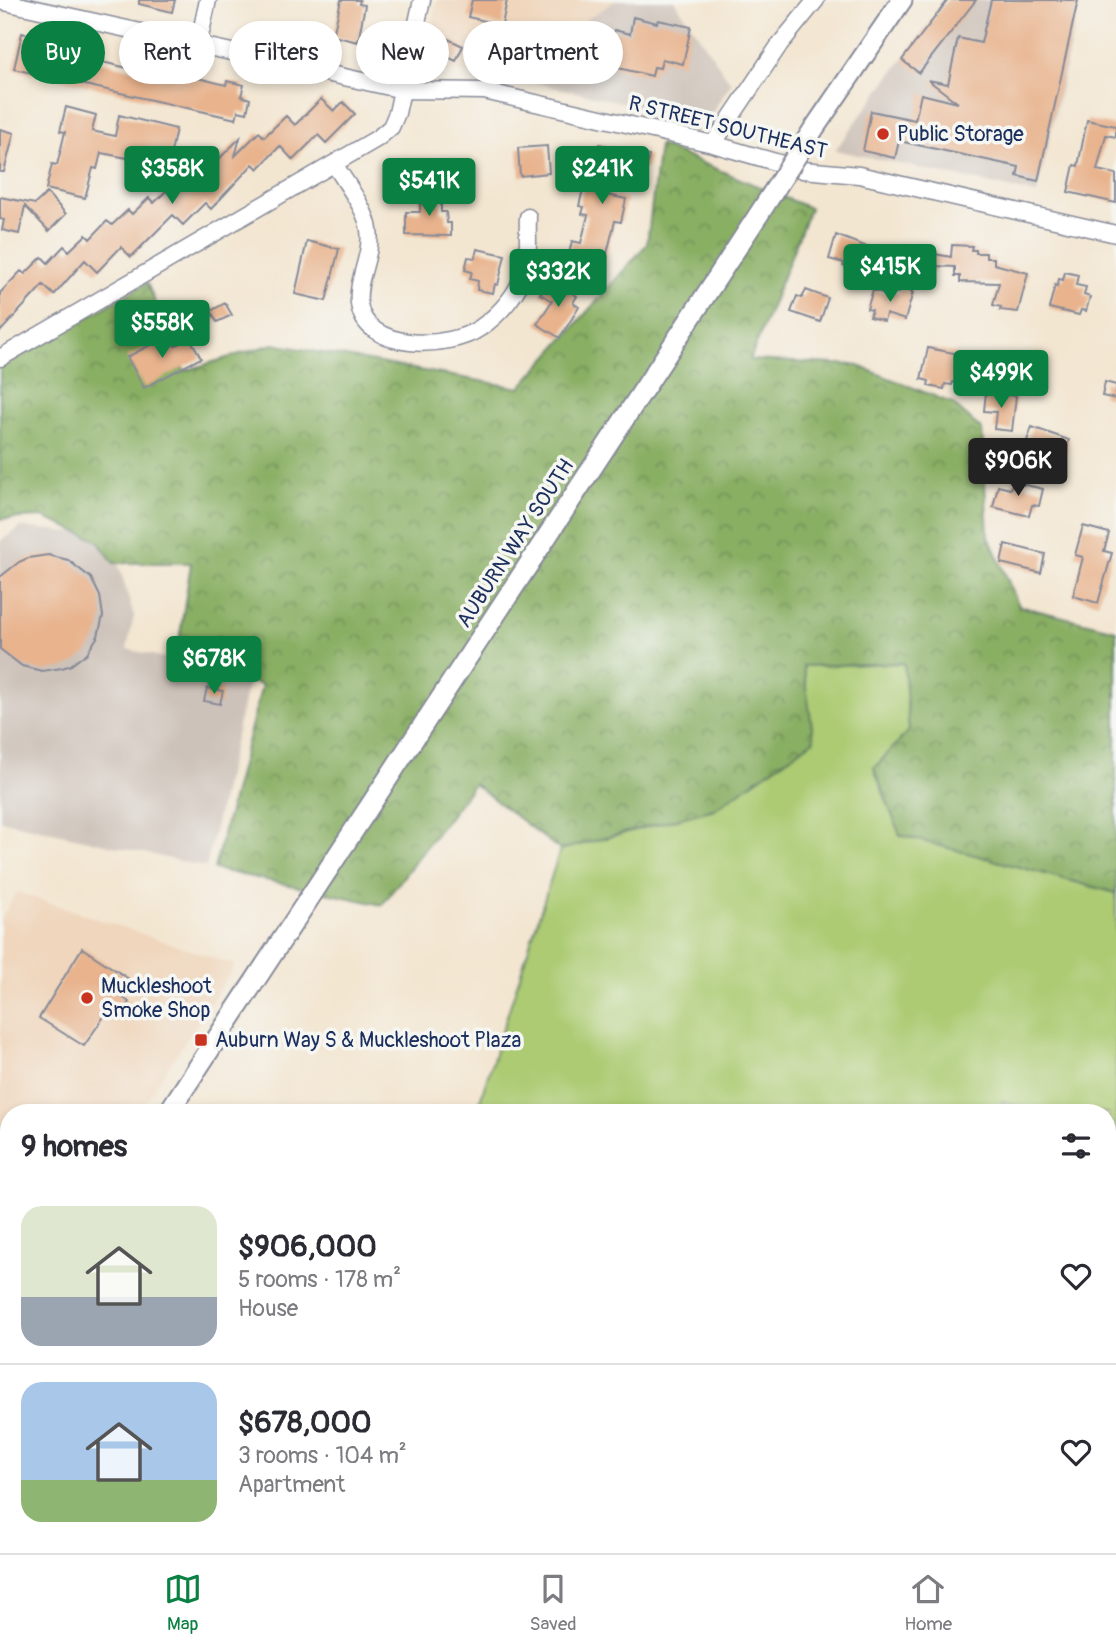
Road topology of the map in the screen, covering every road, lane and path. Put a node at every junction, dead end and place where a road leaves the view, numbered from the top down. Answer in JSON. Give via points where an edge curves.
{"nodes":[{"id":1,"x":208,"y":0,"type":"edge"},
{"id":2,"x":422,"y":0,"type":"edge"},
{"id":3,"x":816,"y":0,"type":"edge"},
{"id":4,"x":902,"y":0,"type":"edge"},
{"id":5,"x":0,"y":1,"type":"edge"},
{"id":6,"x":203,"y":21,"type":"edge"},
{"id":7,"x":119,"y":28,"type":"edge"},
{"id":8,"x":215,"y":50,"type":"edge"},
{"id":9,"x":403,"y":90,"type":"junction"},
{"id":10,"x":713,"y":144,"type":"junction"},
{"id":11,"x":335,"y":164,"type":"junction"},
{"id":12,"x":528,"y":217,"type":"dead end"},
{"id":13,"x":1116,"y":234,"type":"edge"},
{"id":14,"x":0,"y":358,"type":"edge"},
{"id":15,"x":174,"y":1104,"type":"edge"}],
"edges":[{"from":1,"to":6,"type":"street"},
{"from":2,"to":9,"type":"street"},
{"from":3,"to":10,"type":"street","via":[[780,44]]},
{"from":4,"to":15,"type":"main road","name":"AUBURN WAY SOUTH","bridge":true},
{"from":5,"to":7,"type":"street","name":"R STREET SOUTHEAST"},
{"from":8,"to":9,"type":"street","name":"R STREET SOUTHEAST"},
{"from":9,"to":10,"type":"street","name":"R STREET SOUTHEAST","via":[[484,91]]},
{"from":9,"to":11,"type":"street","via":[[391,127]]},
{"from":10,"to":13,"type":"street","name":"R STREET SOUTHEAST","via":[[803,170],[859,175]]},
{"from":11,"to":12,"type":"street","via":[[369,227],[359,294],[365,321],[371,329],[405,341],[449,342],[488,323],[518,288],[526,269]]},
{"from":11,"to":14,"type":"street"}]}
